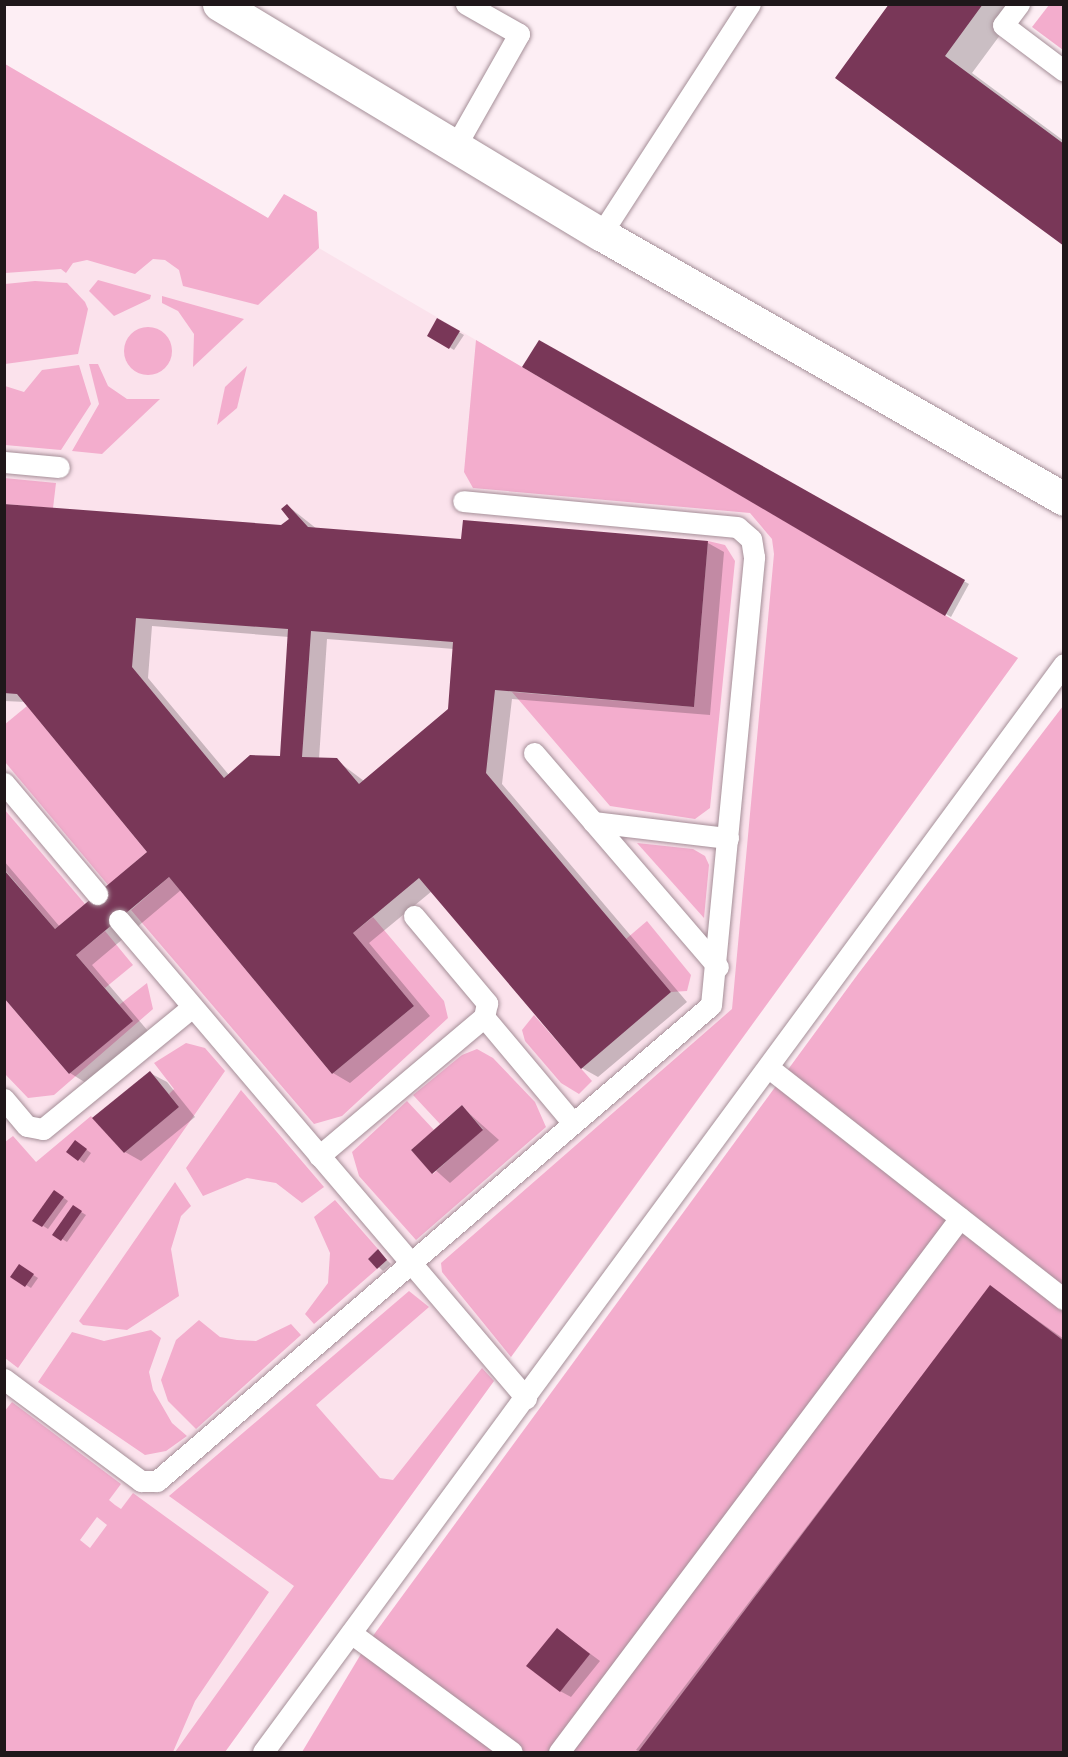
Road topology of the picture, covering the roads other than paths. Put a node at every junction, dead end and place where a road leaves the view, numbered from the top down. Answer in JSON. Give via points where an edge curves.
{"nodes":[{"id":1,"x":219,"y":4,"type":"edge"},
{"id":2,"x":466,"y":4,"type":"edge"},
{"id":3,"x":750,"y":4,"type":"edge"},
{"id":4,"x":1019,"y":4,"type":"edge"},
{"id":5,"x":1064,"y":71,"type":"edge"},
{"id":6,"x":455,"y":147,"type":"junction"},
{"id":7,"x":601,"y":234,"type":"junction"},
{"id":8,"x":4,"y":462,"type":"edge"},
{"id":9,"x":59,"y":467,"type":"dead end"},
{"id":10,"x":1064,"y":499,"type":"edge"},
{"id":11,"x":463,"y":501,"type":"dead end"},
{"id":12,"x":1064,"y":664,"type":"edge"},
{"id":13,"x":534,"y":753,"type":"dead end"},
{"id":14,"x":4,"y":783,"type":"edge"},
{"id":15,"x":593,"y":822,"type":"junction"},
{"id":16,"x":728,"y":838,"type":"junction"},
{"id":17,"x":97,"y":894,"type":"dead end"},
{"id":18,"x":414,"y":916,"type":"dead end"},
{"id":19,"x":119,"y":920,"type":"dead end"},
{"id":20,"x":718,"y":967,"type":"junction"},
{"id":21,"x":192,"y":1007,"type":"junction"},
{"id":22,"x":484,"y":1017,"type":"junction"},
{"id":23,"x":769,"y":1068,"type":"junction"},
{"id":24,"x":4,"y":1099,"type":"edge"},
{"id":25,"x":573,"y":1123,"type":"junction"},
{"id":26,"x":319,"y":1156,"type":"junction"},
{"id":27,"x":960,"y":1218,"type":"junction"},
{"id":28,"x":410,"y":1264,"type":"junction"},
{"id":29,"x":1064,"y":1299,"type":"edge"},
{"id":30,"x":4,"y":1379,"type":"edge"},
{"id":31,"x":525,"y":1398,"type":"junction"},
{"id":32,"x":351,"y":1633,"type":"junction"},
{"id":33,"x":263,"y":1752,"type":"edge"},
{"id":34,"x":512,"y":1752,"type":"edge"},
{"id":35,"x":559,"y":1752,"type":"edge"}],
"edges":[{"from":1,"to":6,"type":"street"},
{"from":2,"to":6,"type":"lane","via":[[519,34]]},
{"from":3,"to":7,"type":"lane"},
{"from":4,"to":5,"type":"lane","via":[[1003,25]]},
{"from":6,"to":7,"type":"street"},
{"from":7,"to":10,"type":"street"},
{"from":8,"to":9,"type":"lane"},
{"from":11,"to":16,"type":"lane","via":[[737,527],[751,539],[754,557]]},
{"from":12,"to":23,"type":"lane"},
{"from":13,"to":15,"type":"lane"},
{"from":14,"to":17,"type":"lane"},
{"from":15,"to":16,"type":"lane"},
{"from":15,"to":20,"type":"lane"},
{"from":16,"to":20,"type":"lane"},
{"from":18,"to":22,"type":"lane","via":[[487,1003]]},
{"from":19,"to":21,"type":"lane"},
{"from":20,"to":25,"type":"lane","via":[[707,1010]]},
{"from":21,"to":24,"type":"lane","via":[[43,1129],[27,1126]]},
{"from":21,"to":26,"type":"lane"},
{"from":22,"to":25,"type":"lane"},
{"from":22,"to":26,"type":"lane"},
{"from":23,"to":27,"type":"lane"},
{"from":23,"to":31,"type":"lane"},
{"from":25,"to":28,"type":"lane"},
{"from":26,"to":28,"type":"lane"},
{"from":27,"to":29,"type":"lane"},
{"from":27,"to":35,"type":"lane"},
{"from":28,"to":30,"type":"lane","via":[[157,1481],[141,1481]]},
{"from":28,"to":31,"type":"lane"},
{"from":31,"to":32,"type":"lane"},
{"from":32,"to":33,"type":"lane"},
{"from":32,"to":34,"type":"lane"}]}
